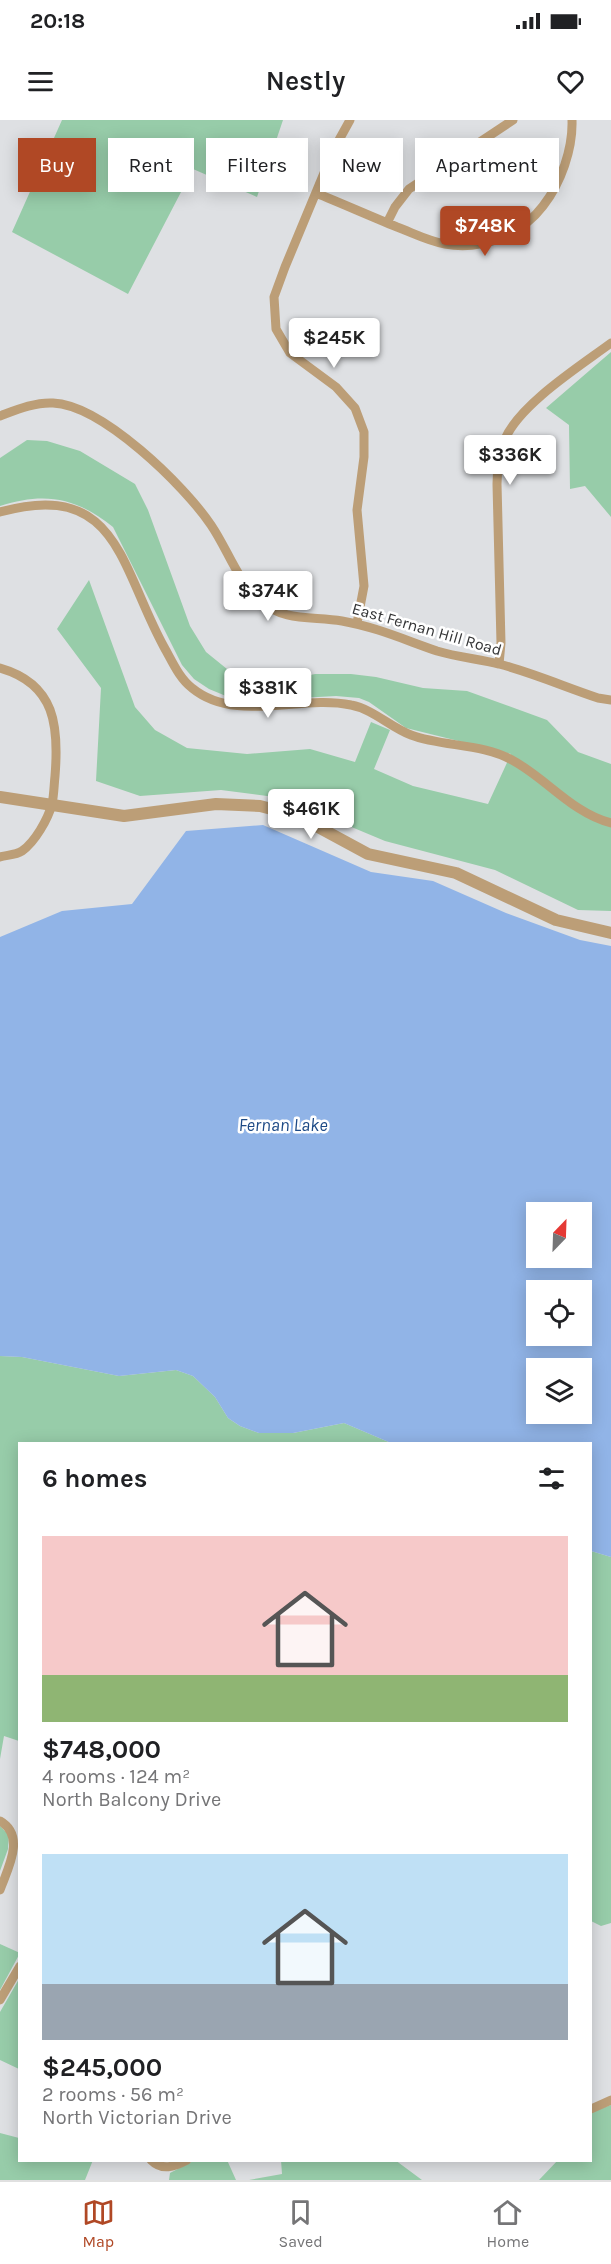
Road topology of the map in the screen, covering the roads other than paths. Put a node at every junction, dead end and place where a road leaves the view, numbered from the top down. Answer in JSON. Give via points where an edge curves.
{"nodes":[{"id":1,"x":350,"y":120,"type":"edge"},
{"id":2,"x":513,"y":120,"type":"edge"},
{"id":3,"x":572,"y":120,"type":"edge"},
{"id":4,"x":316,"y":193,"type":"junction"},
{"id":5,"x":387,"y":223,"type":"junction"},
{"id":6,"x":611,"y":343,"type":"edge"},
{"id":7,"x":602,"y":350,"type":"junction"},
{"id":8,"x":611,"y":356,"type":"edge"},
{"id":9,"x":0,"y":416,"type":"edge"},
{"id":10,"x":0,"y":512,"type":"edge"},
{"id":11,"x":357,"y":623,"type":"junction"},
{"id":12,"x":499,"y":664,"type":"junction"},
{"id":13,"x":0,"y":668,"type":"edge"},
{"id":14,"x":611,"y":700,"type":"edge"},
{"id":15,"x":0,"y":797,"type":"edge"},
{"id":16,"x":52,"y":806,"type":"junction"},
{"id":17,"x":611,"y":823,"type":"edge"},
{"id":18,"x":0,"y":857,"type":"edge"},
{"id":19,"x":611,"y":933,"type":"edge"},
{"id":20,"x":0,"y":1821,"type":"edge"},
{"id":21,"x":0,"y":1890,"type":"edge"},
{"id":22,"x":18,"y":1969,"type":"edge"},
{"id":23,"x":0,"y":2000,"type":"edge"},
{"id":24,"x":611,"y":2100,"type":"edge"},
{"id":25,"x":592,"y":2109,"type":"edge"},
{"id":26,"x":153,"y":2162,"type":"edge"},
{"id":27,"x":182,"y":2162,"type":"edge"}],
"edges":[{"from":1,"to":4,"type":"street"},
{"from":2,"to":5,"type":"street","via":[[409,189]]},
{"from":3,"to":5,"type":"street","via":[[571,138],[554,190],[534,217],[507,236],[472,245],[445,244]]},
{"from":4,"to":5,"type":"street"},
{"from":4,"to":11,"type":"street","via":[[274,297],[276,329],[291,353],[336,387],[355,408],[364,432],[357,510],[364,586]]},
{"from":6,"to":7,"type":"street"},
{"from":7,"to":8,"type":"street"},
{"from":7,"to":12,"type":"street","via":[[522,415],[506,437],[498,460]]},
{"from":9,"to":11,"type":"street","name":"East Fernan Hill Road","via":[[50,403],[74,407],[98,419],[153,460],[194,502],[245,584],[261,602],[283,615]]},
{"from":10,"to":17,"type":"street","via":[[53,505],[98,521],[115,544],[175,667],[185,682],[201,694],[242,705],[309,702],[360,707],[414,736],[513,760],[569,801]]},
{"from":11,"to":12,"type":"street","name":"East Fernan Hill Road","via":[[437,651]]},
{"from":12,"to":14,"type":"street","name":"East Fernan Hill Road"},
{"from":13,"to":16,"type":"street","via":[[33,686],[54,720],[57,745]]},
{"from":15,"to":16,"type":"street"},
{"from":16,"to":18,"type":"street","via":[[28,846],[21,852]]},
{"from":16,"to":19,"type":"street","via":[[124,816],[216,804],[269,808],[307,821],[368,854],[456,873],[556,920]]},
{"from":20,"to":21,"type":"street","via":[[12,1832],[14,1848]]},
{"from":22,"to":23,"type":"street"},
{"from":24,"to":25,"type":"street"},
{"from":26,"to":27,"type":"street","via":[[167,2168]]}]}
